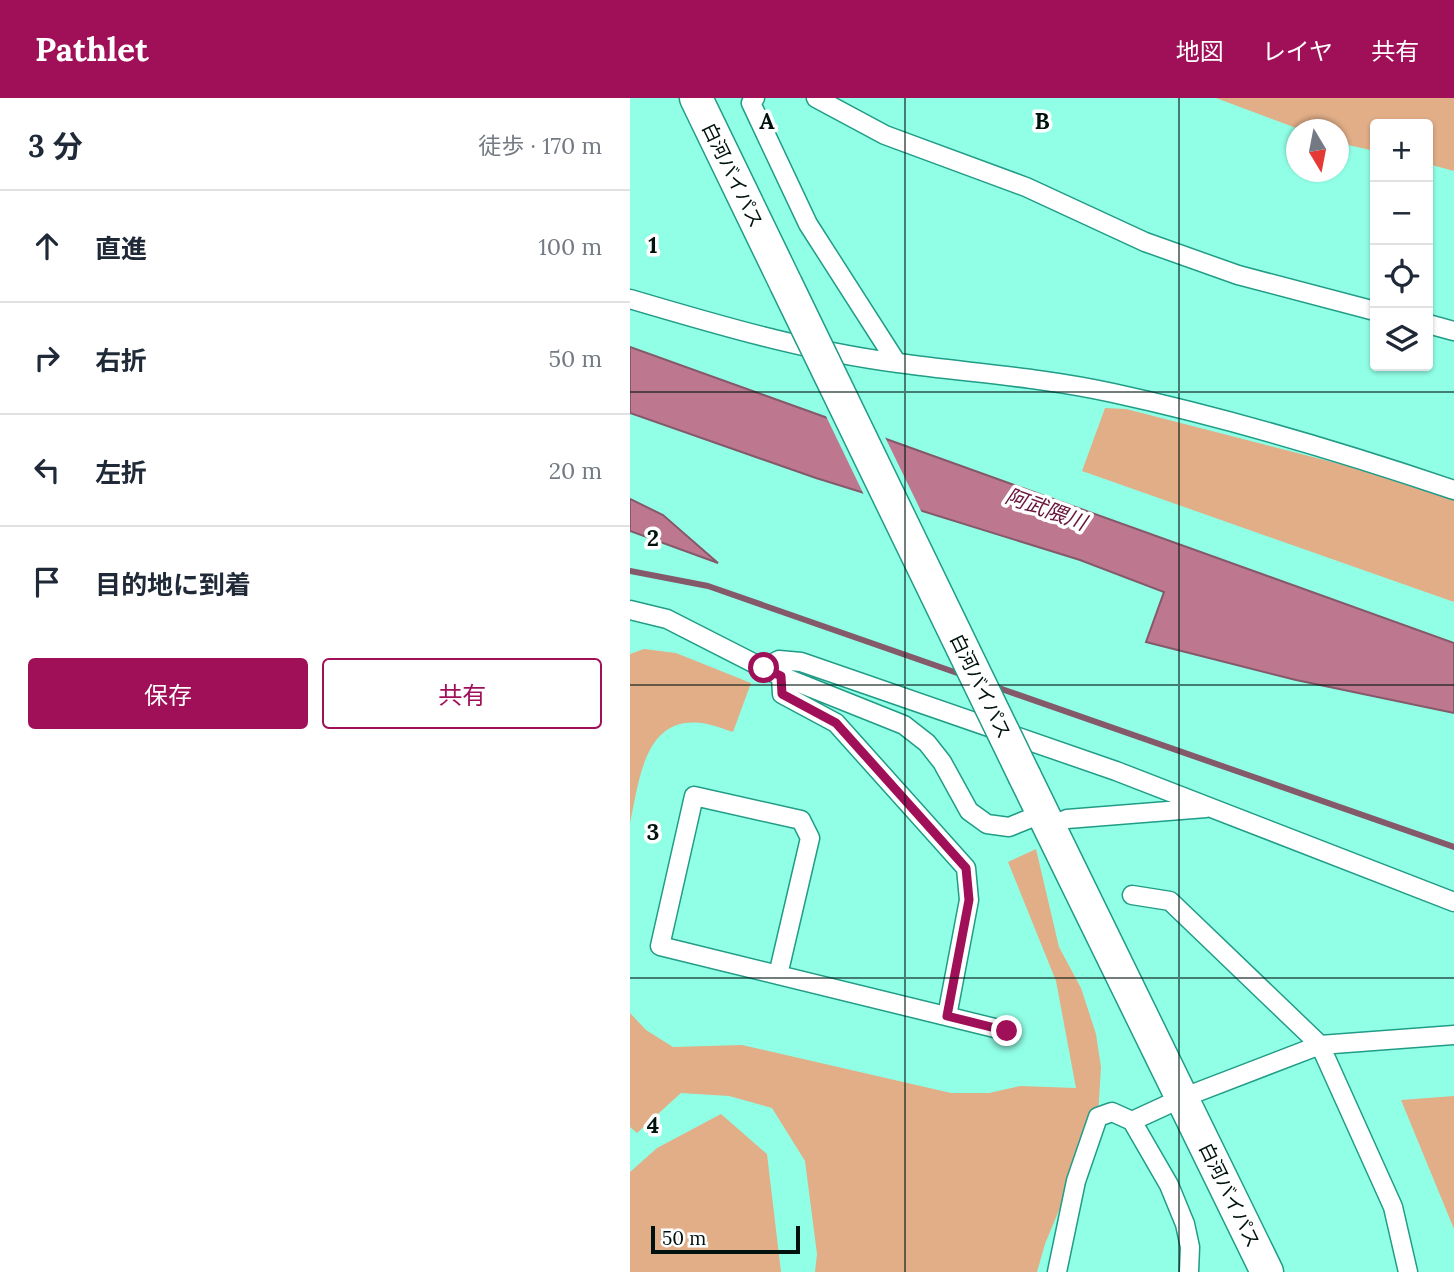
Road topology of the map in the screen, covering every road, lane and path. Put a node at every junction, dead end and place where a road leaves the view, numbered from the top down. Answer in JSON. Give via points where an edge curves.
{"nodes":[{"id":1,"x":696,"y":98,"type":"edge"},
{"id":2,"x":755,"y":98,"type":"edge"},
{"id":3,"x":816,"y":98,"type":"edge"},
{"id":4,"x":630,"y":299,"type":"edge"},
{"id":5,"x":1370,"y":310,"type":"edge"},
{"id":6,"x":1433,"y":325,"type":"edge"},
{"id":7,"x":1454,"y":331,"type":"edge"},
{"id":8,"x":897,"y":363,"type":"junction"},
{"id":9,"x":1454,"y":490,"type":"edge"},
{"id":10,"x":630,"y":610,"type":"edge"},
{"id":11,"x":764,"y":668,"type":"junction"},
{"id":12,"x":781,"y":676,"type":"junction"},
{"id":13,"x":1213,"y":807,"type":"junction"},
{"id":14,"x":1044,"y":820,"type":"junction"},
{"id":15,"x":1132,"y":895,"type":"dead end"},
{"id":16,"x":1454,"y":902,"type":"edge"},
{"id":17,"x":778,"y":975,"type":"junction"},
{"id":18,"x":947,"y":1016,"type":"junction"},
{"id":19,"x":1007,"y":1031,"type":"dead end"},
{"id":20,"x":1454,"y":1035,"type":"edge"},
{"id":21,"x":1320,"y":1045,"type":"junction"},
{"id":22,"x":1182,"y":1098,"type":"junction"},
{"id":23,"x":1132,"y":1121,"type":"junction"},
{"id":24,"x":1057,"y":1272,"type":"edge"},
{"id":25,"x":1189,"y":1272,"type":"edge"},
{"id":26,"x":1268,"y":1272,"type":"edge"},
{"id":27,"x":1408,"y":1272,"type":"edge"}],
"edges":[{"from":1,"to":14,"type":"highway","name":"白河バイパス","bridge":true},
{"from":2,"to":8,"type":"street","via":[[751,103],[808,224]]},
{"from":3,"to":5,"type":"street","via":[[885,135],[1026,187],[1145,242],[1238,275]]},
{"from":4,"to":8,"type":"street","via":[[766,339]]},
{"from":6,"to":7,"type":"street"},
{"from":8,"to":9,"type":"street","via":[[1010,374],[1111,392],[1234,421]]},
{"from":10,"to":11,"type":"street","via":[[667,619]]},
{"from":11,"to":12,"type":"street"},
{"from":11,"to":13,"type":"street","via":[[779,660],[801,662]]},
{"from":12,"to":14,"type":"street","via":[[904,725],[927,743],[969,811],[987,824],[1009,827]]},
{"from":12,"to":18,"type":"street","via":[[782,694],[836,723],[966,868],[969,900]]},
{"from":13,"to":14,"type":"street"},
{"from":13,"to":16,"type":"street"},
{"from":14,"to":22,"type":"highway","name":"白河バイパス"},
{"from":15,"to":21,"type":"street","via":[[1170,901]]},
{"from":17,"to":17,"type":"street","via":[[660,946],[694,796],[802,820],[810,838]]},
{"from":17,"to":18,"type":"street"},
{"from":18,"to":19,"type":"street"},
{"from":20,"to":21,"type":"street"},
{"from":21,"to":22,"type":"street"},
{"from":21,"to":27,"type":"street","via":[[1393,1207]]},
{"from":22,"to":23,"type":"street"},
{"from":22,"to":26,"type":"highway","name":"白河バイパス"},
{"from":23,"to":24,"type":"street","via":[[1112,1112],[1098,1117],[1076,1181]]},
{"from":23,"to":25,"type":"street","via":[[1169,1185],[1185,1224]]}]}
